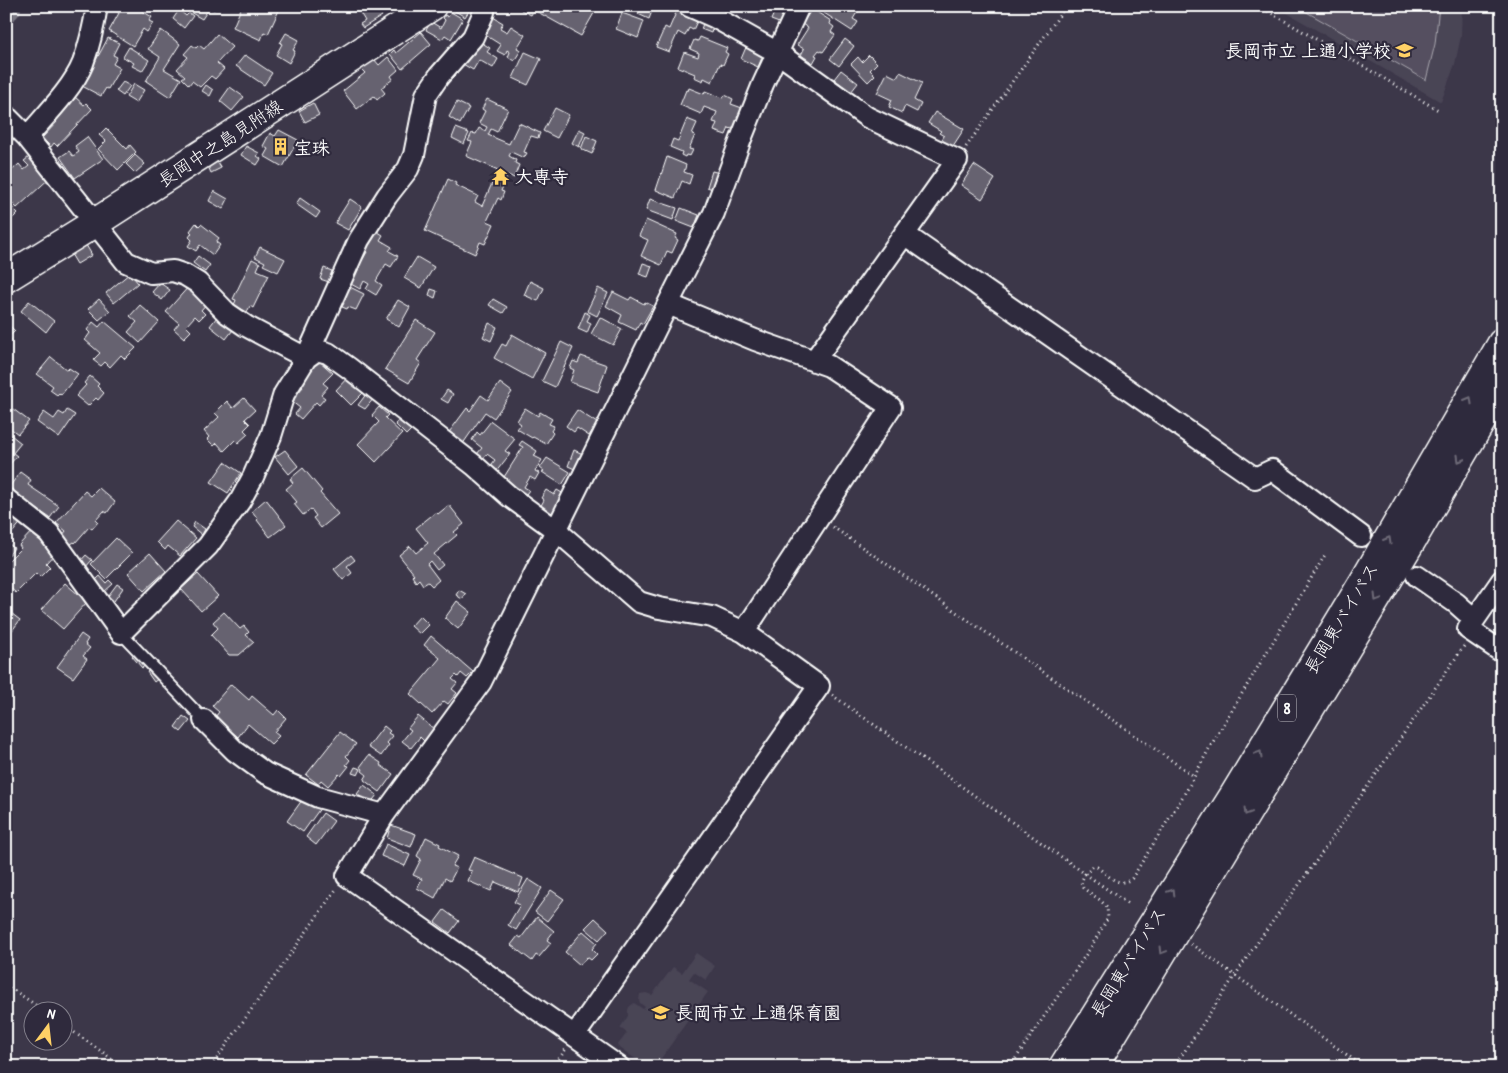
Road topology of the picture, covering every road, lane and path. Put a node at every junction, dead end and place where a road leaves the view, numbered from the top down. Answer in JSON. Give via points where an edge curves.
{"nodes":[{"id":1,"x":98,"y":6,"type":"edge"},
{"id":2,"x":432,"y":6,"type":"edge"},
{"id":3,"x":483,"y":6,"type":"edge"},
{"id":4,"x":689,"y":6,"type":"edge"},
{"id":5,"x":799,"y":6,"type":"edge"},
{"id":6,"x":1066,"y":6,"type":"edge"},
{"id":7,"x":1259,"y":6,"type":"edge"},
{"id":8,"x":778,"y":53,"type":"junction"},
{"id":9,"x":1440,"y":111,"type":"dead end"},
{"id":10,"x":6,"y":116,"type":"edge"},
{"id":11,"x":28,"y":137,"type":"junction"},
{"id":12,"x":957,"y":160,"type":"junction"},
{"id":13,"x":96,"y":223,"type":"junction"},
{"id":14,"x":904,"y":234,"type":"junction"},
{"id":15,"x":6,"y":278,"type":"edge"},
{"id":16,"x":668,"y":304,"type":"junction"},
{"id":17,"x":1502,"y":343,"type":"edge"},
{"id":18,"x":306,"y":358,"type":"junction"},
{"id":19,"x":814,"y":361,"type":"junction"},
{"id":20,"x":1502,"y":386,"type":"edge"},
{"id":21,"x":6,"y":499,"type":"edge"},
{"id":22,"x":818,"y":517,"type":"junction"},
{"id":23,"x":557,"y":531,"type":"junction"},
{"id":24,"x":1360,"y":536,"type":"dead end"},
{"id":25,"x":1325,"y":555,"type":"dead end"},
{"id":26,"x":1417,"y":576,"type":"dead end"},
{"id":27,"x":1502,"y":580,"type":"edge"},
{"id":28,"x":1471,"y":624,"type":"junction"},
{"id":29,"x":744,"y":632,"type":"junction"},
{"id":30,"x":121,"y":633,"type":"junction"},
{"id":31,"x":1502,"y":652,"type":"edge"},
{"id":32,"x":819,"y":686,"type":"junction"},
{"id":33,"x":204,"y":720,"type":"joint"},
{"id":34,"x":1194,"y":776,"type":"junction"},
{"id":35,"x":384,"y":815,"type":"junction"},
{"id":36,"x":1084,"y":874,"type":"junction"},
{"id":37,"x":347,"y":876,"type":"junction"},
{"id":38,"x":1128,"y":904,"type":"dead end"},
{"id":39,"x":1190,"y":943,"type":"dead end"},
{"id":40,"x":1235,"y":975,"type":"junction"},
{"id":41,"x":6,"y":985,"type":"edge"},
{"id":42,"x":29,"y":1000,"type":"edge"},
{"id":43,"x":72,"y":1031,"type":"edge"},
{"id":44,"x":575,"y":1035,"type":"junction"},
{"id":45,"x":124,"y":1067,"type":"edge"},
{"id":46,"x":211,"y":1067,"type":"edge"},
{"id":47,"x":619,"y":1067,"type":"edge"},
{"id":48,"x":1010,"y":1067,"type":"edge"},
{"id":49,"x":1062,"y":1067,"type":"edge"},
{"id":50,"x":1093,"y":1067,"type":"edge"},
{"id":51,"x":1174,"y":1067,"type":"edge"},
{"id":52,"x":1364,"y":1067,"type":"edge"}],
"edges":[{"from":1,"to":11,"type":"street","via":[[82,65],[63,95]]},
{"from":2,"to":13,"type":"main road","name":"長岡中之島見附線"},
{"from":3,"to":18,"type":"street","via":[[484,12],[473,37],[438,76],[426,95],[414,155],[408,169],[359,240]]},
{"from":4,"to":8,"type":"street"},
{"from":5,"to":8,"type":"street"},
{"from":6,"to":12,"type":"path"},
{"from":7,"to":9,"type":"path"},
{"from":8,"to":12,"type":"street","via":[[867,117]]},
{"from":8,"to":16,"type":"street","via":[[714,213]]},
{"from":10,"to":11,"type":"street"},
{"from":11,"to":13,"type":"street"},
{"from":12,"to":14,"type":"street"},
{"from":13,"to":15,"type":"main road","name":"長岡中之島見附線"},
{"from":13,"to":18,"type":"street","via":[[126,262],[151,273],[173,271],[186,275],[227,313]]},
{"from":14,"to":19,"type":"street"},
{"from":14,"to":24,"type":"street","via":[[1254,478],[1272,470]]},
{"from":16,"to":19,"type":"street"},
{"from":16,"to":23,"type":"street"},
{"from":49,"to":17,"type":"main road","name":"長岡東バイパス","number":"8","one_way":true,"via":[[1364,581]]},
{"from":18,"to":23,"type":"street","via":[[317,350],[328,353]]},
{"from":18,"to":30,"type":"street","via":[[284,394],[271,436],[253,477],[226,520],[208,546]]},
{"from":19,"to":22,"type":"street","via":[[829,366],[891,407]]},
{"from":20,"to":50,"type":"main road","name":"長岡東バイパス","number":"8","one_way":true,"via":[[1408,548]]},
{"from":21,"to":30,"type":"street","via":[[49,532]]},
{"from":22,"to":29,"type":"street"},
{"from":22,"to":34,"type":"path"},
{"from":23,"to":29,"type":"street","via":[[639,602],[712,618]]},
{"from":23,"to":35,"type":"street","via":[[481,682]]},
{"from":25,"to":34,"type":"path"},
{"from":26,"to":28,"type":"street","via":[[1456,603]]},
{"from":27,"to":28,"type":"street"},
{"from":28,"to":31,"type":"street"},
{"from":28,"to":40,"type":"path","via":[[1466,643]]},
{"from":29,"to":32,"type":"street"},
{"from":30,"to":33,"type":"lane"},
{"from":32,"to":36,"type":"path"},
{"from":32,"to":44,"type":"street"},
{"from":33,"to":35,"type":"street","via":[[235,751],[265,773],[318,797]]},
{"from":34,"to":36,"type":"path","via":[[1127,883],[1118,883],[1097,868],[1092,867]]},
{"from":35,"to":37,"type":"street"},
{"from":36,"to":38,"type":"path"},
{"from":36,"to":48,"type":"path","via":[[1083,888],[1107,907],[1108,918]]},
{"from":37,"to":44,"type":"street"},
{"from":37,"to":46,"type":"path"},
{"from":39,"to":40,"type":"path"},
{"from":40,"to":51,"type":"path"},
{"from":40,"to":52,"type":"path"},
{"from":41,"to":42,"type":"path"},
{"from":43,"to":45,"type":"path"},
{"from":44,"to":47,"type":"street"}]}
